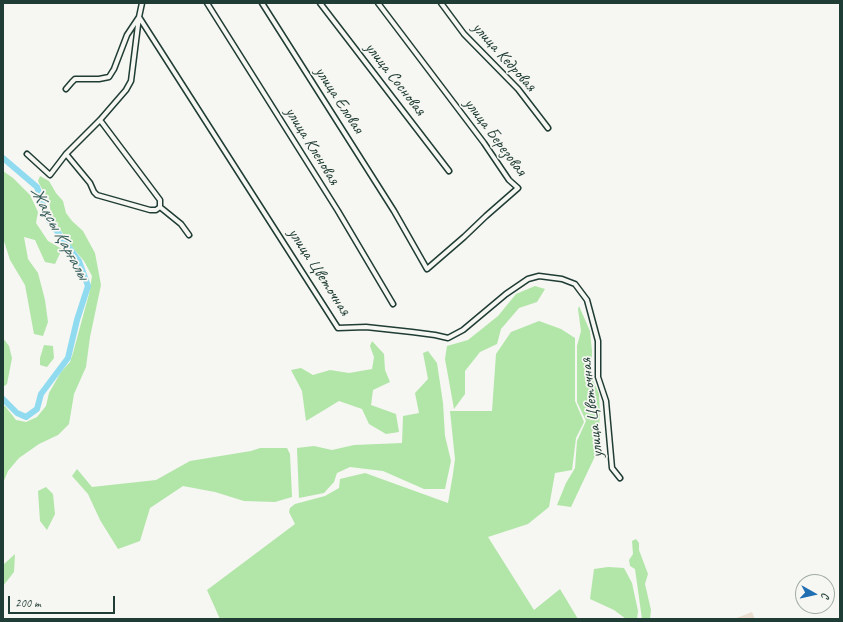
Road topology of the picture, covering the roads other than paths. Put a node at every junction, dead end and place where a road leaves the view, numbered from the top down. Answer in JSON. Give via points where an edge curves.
{"nodes":[{"id":1,"x":142,"y":3,"type":"edge"},
{"id":2,"x":206,"y":3,"type":"edge"},
{"id":3,"x":262,"y":3,"type":"edge"},
{"id":4,"x":320,"y":3,"type":"edge"},
{"id":5,"x":378,"y":3,"type":"edge"},
{"id":6,"x":441,"y":3,"type":"edge"},
{"id":7,"x":139,"y":17,"type":"junction"},
{"id":8,"x":66,"y":89,"type":"dead end"},
{"id":9,"x":100,"y":120,"type":"junction"},
{"id":10,"x":548,"y":128,"type":"dead end"},
{"id":11,"x":27,"y":154,"type":"dead end"},
{"id":12,"x":66,"y":154,"type":"junction"},
{"id":13,"x":449,"y":171,"type":"dead end"},
{"id":14,"x":160,"y":207,"type":"junction"},
{"id":15,"x":189,"y":235,"type":"dead end"},
{"id":16,"x":427,"y":269,"type":"joint"},
{"id":17,"x":393,"y":304,"type":"dead end"},
{"id":18,"x":620,"y":478,"type":"dead end"}],
"edges":[{"from":1,"to":7,"type":"street"},
{"from":2,"to":17,"type":"street","name":"улица Кленовая","via":[[338,211]]},
{"from":3,"to":16,"type":"street","name":"улица Еловая","via":[[394,211]]},
{"from":4,"to":13,"type":"street","name":"улица Сосновая"},
{"from":5,"to":16,"type":"street","name":"улица Березовая","via":[[509,180],[518,188]]},
{"from":6,"to":10,"type":"street","name":"улица Кедровая","via":[[464,34],[518,89]]},
{"from":7,"to":8,"type":"street","via":[[127,34],[109,77],[75,79]]},
{"from":7,"to":9,"type":"street","via":[[129,86]]},
{"from":7,"to":18,"type":"street","name":"улица Цветочная","via":[[338,328],[412,332],[448,338],[463,330],[528,279],[539,276],[562,279],[575,284],[587,300],[598,341],[598,377],[606,401],[612,468]]},
{"from":9,"to":12,"type":"street"},
{"from":9,"to":14,"type":"street","via":[[160,200]]},
{"from":11,"to":12,"type":"street","via":[[48,175]]},
{"from":12,"to":14,"type":"street","via":[[97,195],[150,210]]},
{"from":14,"to":15,"type":"street","via":[[181,224]]}]}
